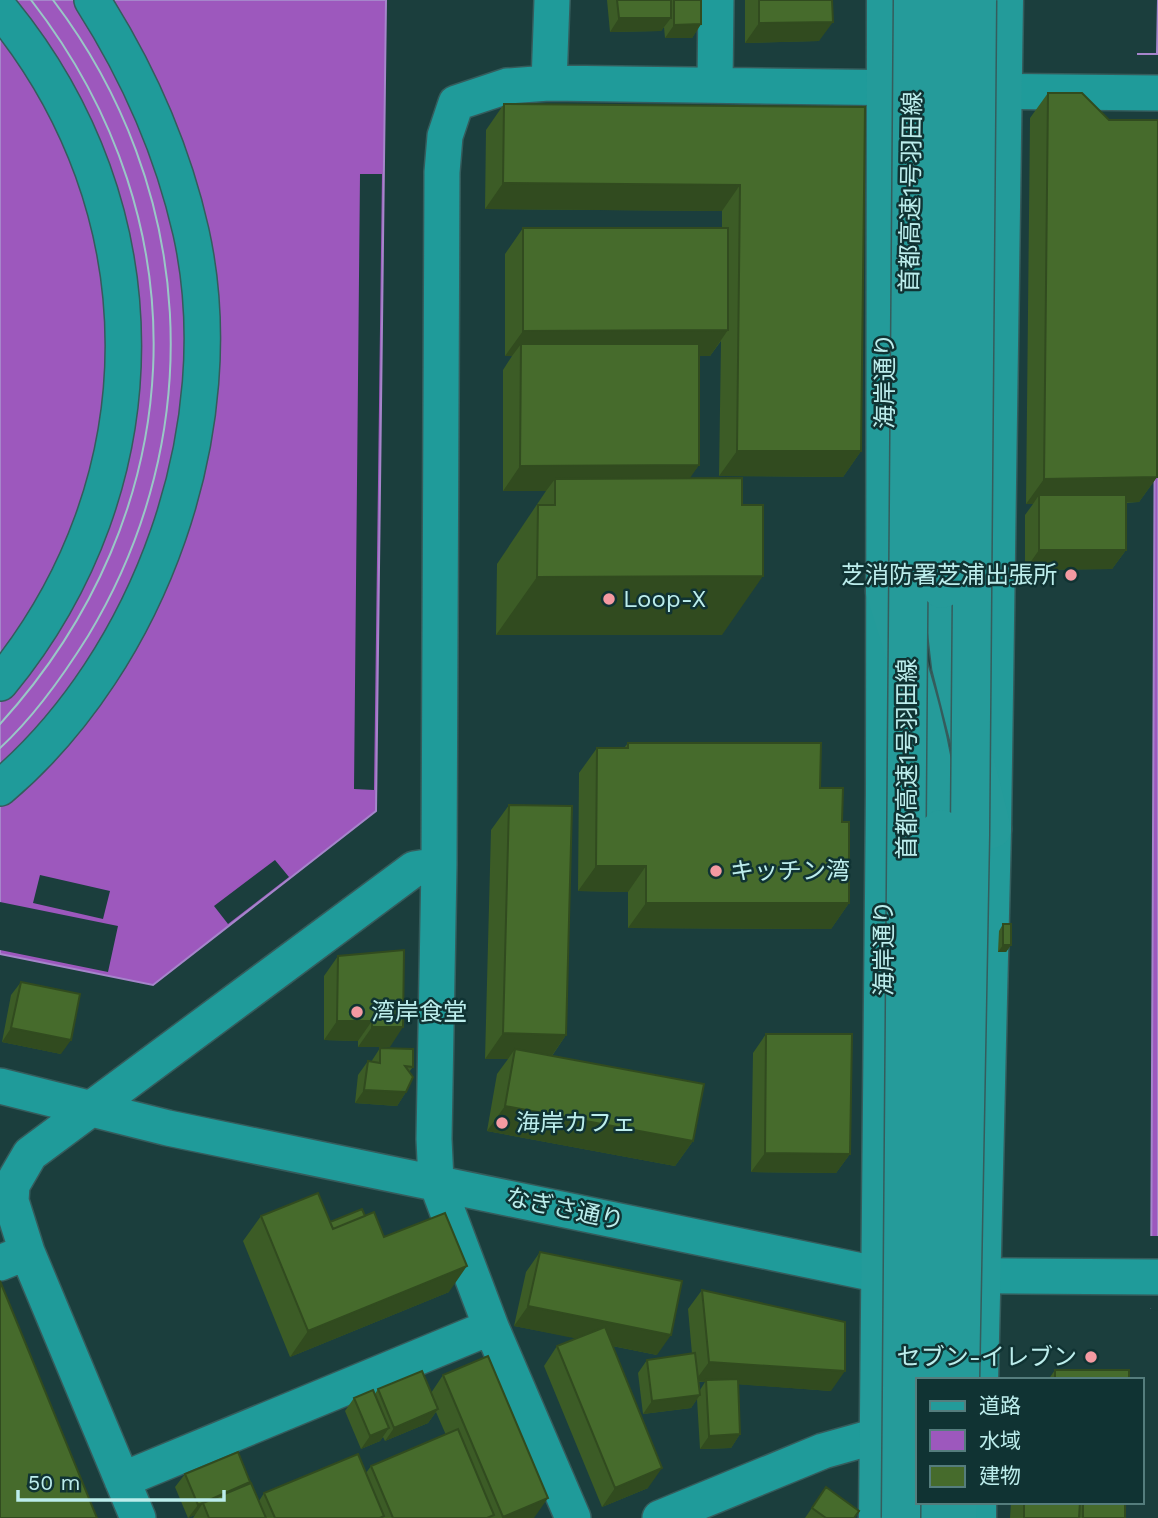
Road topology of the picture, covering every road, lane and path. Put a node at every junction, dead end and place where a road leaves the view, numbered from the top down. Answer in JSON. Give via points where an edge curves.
{"nodes":[{"id":1,"x":92,"y":0,"type":"edge"},
{"id":2,"x":552,"y":0,"type":"edge"},
{"id":3,"x":716,"y":0,"type":"edge"},
{"id":4,"x":886,"y":0,"type":"edge"},
{"id":5,"x":913,"y":0,"type":"edge"},
{"id":6,"x":946,"y":0,"type":"edge"},
{"id":7,"x":977,"y":0,"type":"edge"},
{"id":8,"x":1004,"y":0,"type":"edge"},
{"id":9,"x":0,"y":9,"type":"edge"},
{"id":10,"x":549,"y":83,"type":"junction"},
{"id":11,"x":715,"y":84,"type":"junction"},
{"id":12,"x":885,"y":86,"type":"junction"},
{"id":13,"x":1004,"y":92,"type":"junction"},
{"id":14,"x":1148,"y":93,"type":"edge"},
{"id":15,"x":885,"y":591,"type":"junction"},
{"id":16,"x":0,"y":683,"type":"edge"},
{"id":17,"x":0,"y":788,"type":"edge"},
{"id":18,"x":992,"y":829,"type":"junction"},
{"id":19,"x":439,"y":865,"type":"junction"},
{"id":20,"x":0,"y":1086,"type":"edge"},
{"id":21,"x":90,"y":1107,"type":"junction"},
{"id":22,"x":436,"y":1181,"type":"junction"},
{"id":23,"x":0,"y":1224,"type":"edge"},
{"id":24,"x":13,"y":1257,"type":"edge"},
{"id":25,"x":881,"y":1275,"type":"junction"},
{"id":26,"x":983,"y":1275,"type":"junction"},
{"id":27,"x":1147,"y":1277,"type":"edge"},
{"id":28,"x":491,"y":1327,"type":"junction"},
{"id":29,"x":932,"y":1378,"type":"edge"},
{"id":30,"x":960,"y":1378,"type":"edge"},
{"id":31,"x":979,"y":1378,"type":"edge"},
{"id":32,"x":916,"y":1425,"type":"edge"},
{"id":33,"x":879,"y":1433,"type":"junction"},
{"id":34,"x":122,"y":1480,"type":"junction"},
{"id":35,"x":138,"y":1518,"type":"edge"},
{"id":36,"x":573,"y":1518,"type":"edge"},
{"id":37,"x":660,"y":1518,"type":"edge"},
{"id":38,"x":878,"y":1518,"type":"edge"},
{"id":39,"x":901,"y":1518,"type":"edge"}],
"edges":[{"from":1,"to":17,"type":"street","via":[[143,88],[191,234],[202,337],[194,436],[168,537],[128,629],[72,710]]},
{"from":2,"to":10,"type":"street"},
{"from":3,"to":11,"type":"street"},
{"from":4,"to":12,"type":"main road","name":"海岸通り"},
{"from":5,"to":39,"type":"highway","name":"首都高速1号羽田線","bridge":true},
{"from":6,"to":18,"type":"highway","bridge":true,"via":[[942,589],[951,666]]},
{"from":7,"to":30,"type":"highway","bridge":true},
{"from":8,"to":13,"type":"main road"},
{"from":9,"to":16,"type":"street","via":[[42,65],[81,140],[118,261],[124,341],[120,423],[85,543],[46,621]]},
{"from":10,"to":11,"type":"street"},
{"from":10,"to":19,"type":"street","via":[[507,86],[456,103],[445,136]]},
{"from":11,"to":12,"type":"street"},
{"from":12,"to":13,"type":"street"},
{"from":12,"to":15,"type":"main road","name":"海岸通り"},
{"from":13,"to":14,"type":"street"},
{"from":13,"to":18,"type":"main road"},
{"from":15,"to":25,"type":"main road","name":"海岸通り"},
{"from":15,"to":29,"type":"highway","bridge":true,"via":[[923,714],[937,778],[941,829]]},
{"from":18,"to":26,"type":"main road"},
{"from":19,"to":21,"type":"street","via":[[414,869]]},
{"from":19,"to":22,"type":"street"},
{"from":20,"to":21,"type":"street","name":"なぎさ通り"},
{"from":21,"to":22,"type":"street","name":"なぎさ通り","via":[[169,1128]]},
{"from":21,"to":24,"type":"street","via":[[30,1154],[16,1178],[11,1201]]},
{"from":22,"to":25,"type":"street","name":"なぎさ通り"},
{"from":22,"to":28,"type":"street"},
{"from":23,"to":24,"type":"street"},
{"from":24,"to":34,"type":"street"},
{"from":25,"to":26,"type":"street","name":"なぎさ通り"},
{"from":25,"to":33,"type":"main road","name":"海岸通り"},
{"from":26,"to":27,"type":"street","name":"なぎさ通り"},
{"from":26,"to":31,"type":"main road"},
{"from":28,"to":34,"type":"street"},
{"from":28,"to":36,"type":"street"},
{"from":32,"to":33,"type":"street"},
{"from":33,"to":37,"type":"street"},
{"from":33,"to":38,"type":"main road","name":"海岸通り"},
{"from":34,"to":35,"type":"street"}]}
